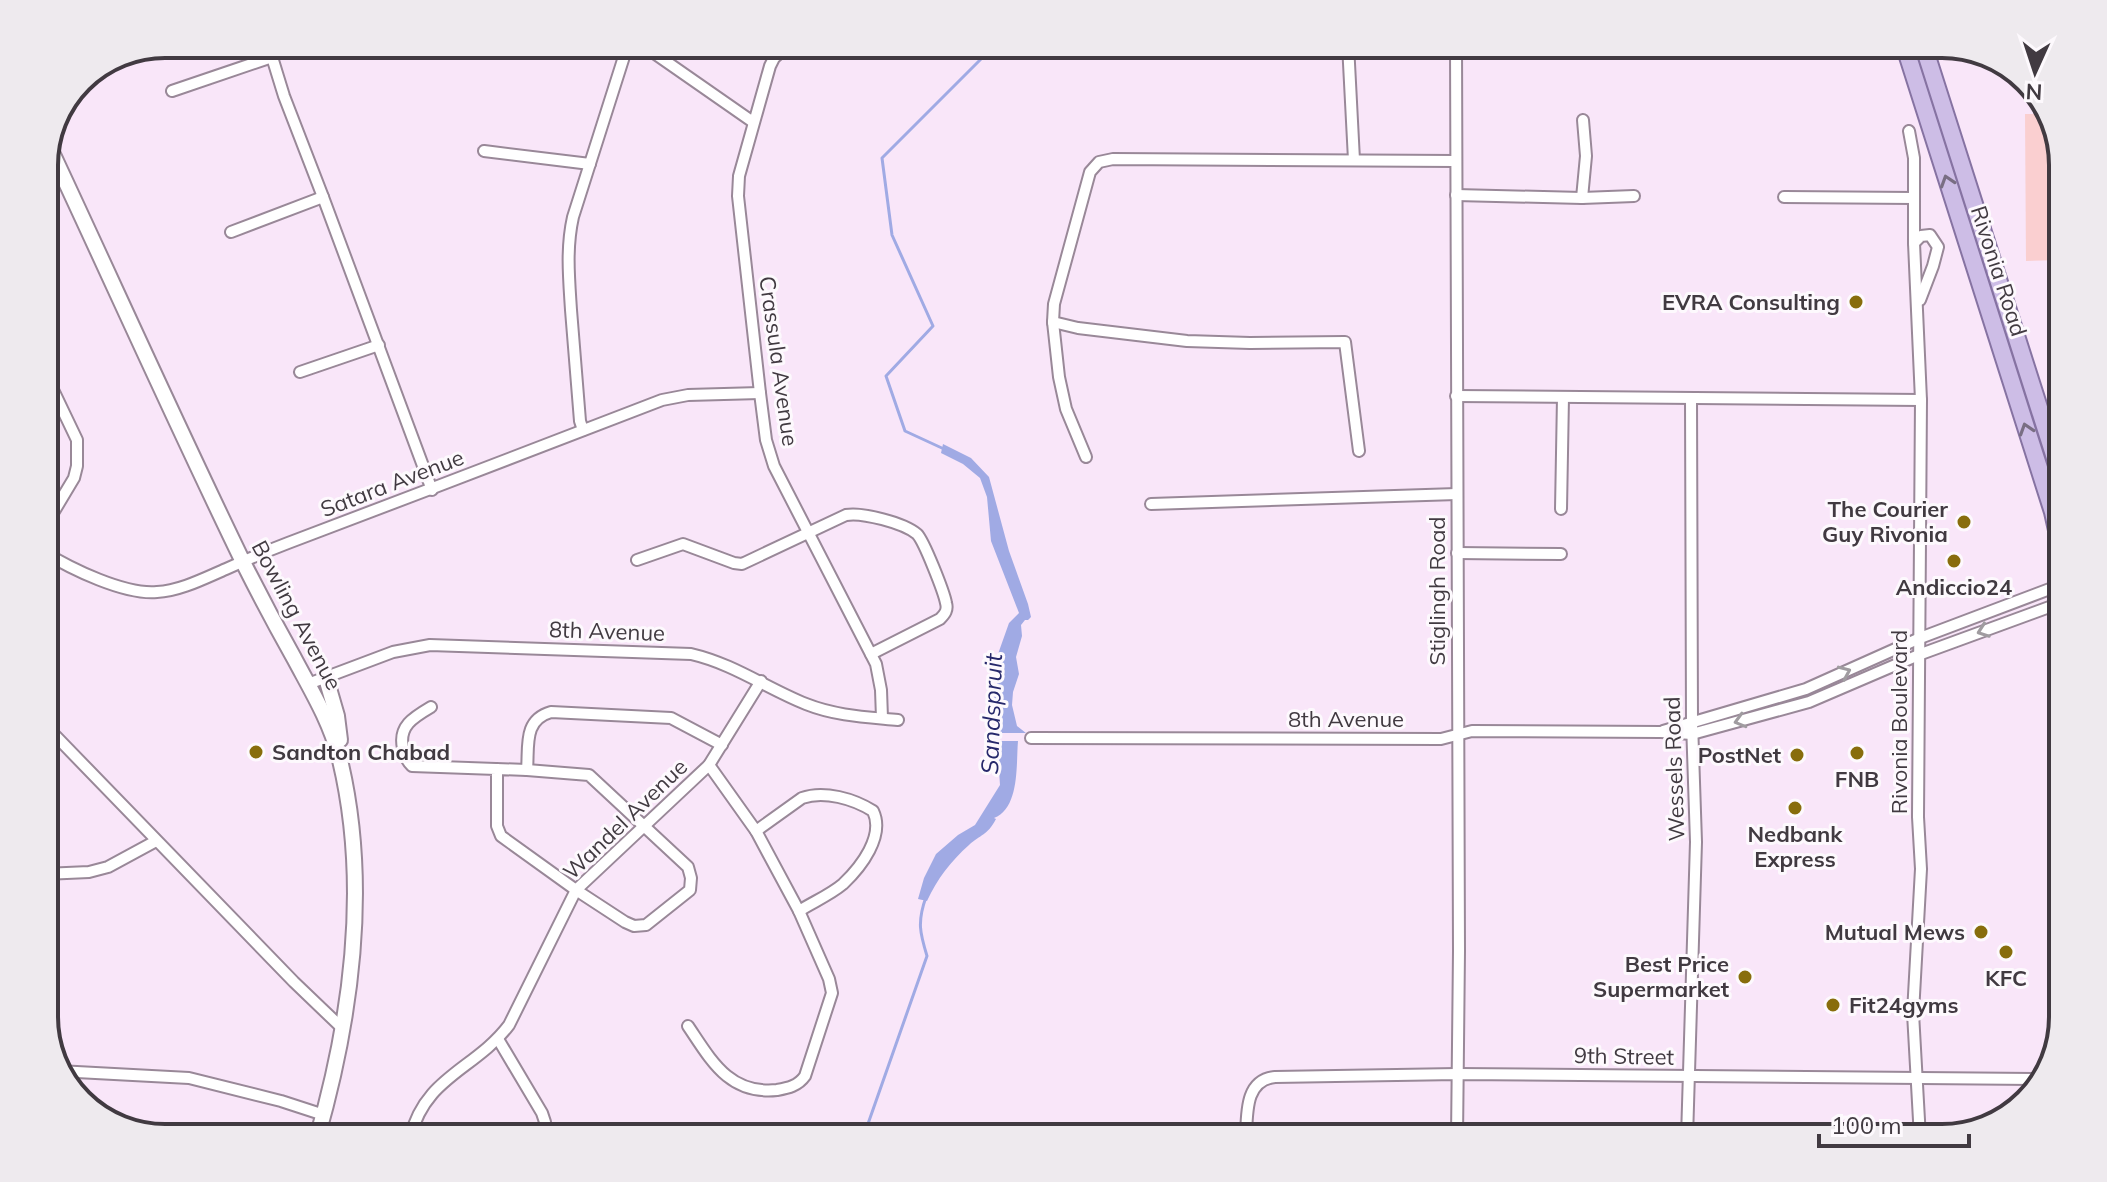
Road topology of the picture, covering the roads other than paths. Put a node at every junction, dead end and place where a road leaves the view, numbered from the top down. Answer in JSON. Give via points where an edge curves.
{"nodes":[{"id":1,"x":269,"y":58,"type":"edge"},
{"id":2,"x":272,"y":58,"type":"edge"},
{"id":3,"x":624,"y":58,"type":"edge"},
{"id":4,"x":661,"y":58,"type":"edge"},
{"id":5,"x":774,"y":58,"type":"edge"},
{"id":6,"x":1349,"y":58,"type":"edge"},
{"id":7,"x":1456,"y":58,"type":"edge"},
{"id":8,"x":1908,"y":58,"type":"edge"},
{"id":9,"x":1927,"y":58,"type":"edge"},
{"id":10,"x":172,"y":91,"type":"dead end"},
{"id":11,"x":1583,"y":120,"type":"dead end"},
{"id":12,"x":753,"y":122,"type":"junction"},
{"id":13,"x":1909,"y":131,"type":"dead end"},
{"id":14,"x":484,"y":151,"type":"dead end"},
{"id":15,"x":1354,"y":160,"type":"junction"},
{"id":16,"x":1456,"y":161,"type":"junction"},
{"id":17,"x":590,"y":164,"type":"junction"},
{"id":18,"x":58,"y":165,"type":"edge"},
{"id":19,"x":1456,"y":195,"type":"junction"},
{"id":20,"x":1634,"y":196,"type":"dead end"},
{"id":21,"x":323,"y":197,"type":"junction"},
{"id":22,"x":1784,"y":197,"type":"dead end"},
{"id":23,"x":1582,"y":198,"type":"junction"},
{"id":24,"x":1914,"y":198,"type":"junction"},
{"id":25,"x":231,"y":232,"type":"dead end"},
{"id":26,"x":1914,"y":243,"type":"junction"},
{"id":27,"x":1918,"y":306,"type":"junction"},
{"id":28,"x":1053,"y":322,"type":"junction"},
{"id":29,"x":379,"y":345,"type":"junction"},
{"id":30,"x":300,"y":372,"type":"dead end"},
{"id":31,"x":760,"y":393,"type":"junction"},
{"id":32,"x":1456,"y":396,"type":"junction"},
{"id":33,"x":1563,"y":397,"type":"junction"},
{"id":34,"x":1691,"y":398,"type":"junction"},
{"id":35,"x":58,"y":400,"type":"edge"},
{"id":36,"x":1921,"y":400,"type":"junction"},
{"id":37,"x":583,"y":430,"type":"junction"},
{"id":38,"x":2049,"y":439,"type":"edge"},
{"id":39,"x":1359,"y":451,"type":"dead end"},
{"id":40,"x":1086,"y":457,"type":"dead end"},
{"id":41,"x":432,"y":490,"type":"junction"},
{"id":42,"x":1457,"y":494,"type":"junction"},
{"id":43,"x":2049,"y":499,"type":"edge"},
{"id":44,"x":1151,"y":504,"type":"dead end"},
{"id":45,"x":58,"y":505,"type":"edge"},
{"id":46,"x":1561,"y":509,"type":"dead end"},
{"id":47,"x":807,"y":532,"type":"junction"},
{"id":48,"x":1457,"y":553,"type":"junction"},
{"id":49,"x":1561,"y":554,"type":"dead end"},
{"id":50,"x":58,"y":559,"type":"edge"},
{"id":51,"x":637,"y":560,"type":"dead end"},
{"id":52,"x":243,"y":561,"type":"junction"},
{"id":53,"x":2049,"y":589,"type":"edge"},
{"id":54,"x":2049,"y":607,"type":"edge"},
{"id":55,"x":1920,"y":638,"type":"junction"},
{"id":56,"x":871,"y":654,"type":"junction"},
{"id":57,"x":1921,"y":654,"type":"junction"},
{"id":58,"x":326,"y":678,"type":"junction"},
{"id":59,"x":761,"y":681,"type":"junction"},
{"id":60,"x":308,"y":684,"type":"junction"},
{"id":61,"x":1806,"y":689,"type":"junction"},
{"id":62,"x":1809,"y":702,"type":"junction"},
{"id":63,"x":431,"y":707,"type":"dead end"},
{"id":64,"x":882,"y":718,"type":"junction"},
{"id":65,"x":898,"y":720,"type":"dead end"},
{"id":66,"x":1692,"y":728,"type":"junction"},
{"id":67,"x":1457,"y":735,"type":"junction"},
{"id":68,"x":1031,"y":738,"type":"dead end"},
{"id":69,"x":58,"y":739,"type":"edge"},
{"id":70,"x":722,"y":745,"type":"junction"},
{"id":71,"x":339,"y":757,"type":"junction"},
{"id":72,"x":709,"y":765,"type":"junction"},
{"id":73,"x":497,"y":769,"type":"junction"},
{"id":74,"x":527,"y":770,"type":"junction"},
{"id":75,"x":643,"y":825,"type":"junction"},
{"id":76,"x":756,"y":831,"type":"junction"},
{"id":77,"x":156,"y":841,"type":"junction"},
{"id":78,"x":58,"y":873,"type":"edge"},
{"id":79,"x":576,"y":890,"type":"junction"},
{"id":80,"x":799,"y":911,"type":"junction"},
{"id":81,"x":688,"y":1026,"type":"dead end"},
{"id":82,"x":342,"y":1028,"type":"junction"},
{"id":83,"x":498,"y":1039,"type":"junction"},
{"id":84,"x":73,"y":1072,"type":"edge"},
{"id":85,"x":1457,"y":1074,"type":"junction"},
{"id":86,"x":1688,"y":1077,"type":"junction"},
{"id":87,"x":1916,"y":1078,"type":"junction"},
{"id":88,"x":2029,"y":1080,"type":"edge"},
{"id":89,"x":324,"y":1115,"type":"junction"},
{"id":90,"x":321,"y":1124,"type":"edge"},
{"id":91,"x":414,"y":1124,"type":"edge"},
{"id":92,"x":545,"y":1124,"type":"edge"},
{"id":93,"x":1247,"y":1124,"type":"edge"},
{"id":94,"x":1457,"y":1124,"type":"edge"},
{"id":95,"x":1687,"y":1124,"type":"edge"},
{"id":96,"x":1919,"y":1124,"type":"edge"}],
"edges":[{"from":1,"to":10,"type":"street"},
{"from":2,"to":21,"type":"street"},
{"from":3,"to":17,"type":"street"},
{"from":4,"to":12,"type":"street"},
{"from":5,"to":12,"type":"street","name":"Crassula Avenue"},
{"from":6,"to":15,"type":"street"},
{"from":7,"to":16,"type":"street","name":"Stiglingh Road"},
{"from":43,"to":8,"type":"main road","name":"Rivonia Road","one_way":true},
{"from":9,"to":38,"type":"main road","name":"Rivonia Road"},
{"from":11,"to":23,"type":"street"},
{"from":12,"to":31,"type":"street","name":"Crassula Avenue","via":[[738,188]]},
{"from":13,"to":24,"type":"street","name":"Rivonia Boulevard"},
{"from":14,"to":17,"type":"street"},
{"from":15,"to":16,"type":"street"},
{"from":15,"to":28,"type":"street","via":[[1099,162],[1090,172]]},
{"from":16,"to":19,"type":"street","name":"Stiglingh Road"},
{"from":17,"to":37,"type":"street","via":[[568,252]]},
{"from":18,"to":52,"type":"main road","name":"Bowling Avenue"},
{"from":19,"to":23,"type":"street"},
{"from":19,"to":32,"type":"street","name":"Stiglingh Road"},
{"from":20,"to":23,"type":"street"},
{"from":21,"to":25,"type":"street"},
{"from":21,"to":29,"type":"street"},
{"from":22,"to":24,"type":"street"},
{"from":24,"to":26,"type":"street","name":"Rivonia Boulevard"},
{"from":26,"to":27,"type":"street","name":"Rivonia Boulevard"},
{"from":26,"to":27,"type":"street","name":"Rivonia Boulevard","via":[[1930,235],[1938,247]]},
{"from":27,"to":36,"type":"street","name":"Rivonia Boulevard"},
{"from":28,"to":39,"type":"street","via":[[1187,341],[1345,342]]},
{"from":28,"to":40,"type":"street","via":[[1066,409]]},
{"from":29,"to":30,"type":"street"},
{"from":29,"to":41,"type":"street"},
{"from":31,"to":37,"type":"street","name":"Satara Avenue","via":[[662,400]]},
{"from":31,"to":47,"type":"street","name":"Crassula Avenue","via":[[774,466]]},
{"from":32,"to":33,"type":"street"},
{"from":32,"to":42,"type":"street","name":"Stiglingh Road"},
{"from":33,"to":34,"type":"street"},
{"from":33,"to":46,"type":"street"},
{"from":34,"to":36,"type":"street"},
{"from":34,"to":66,"type":"street","name":"Wessels Road"},
{"from":35,"to":45,"type":"street","via":[[77,440],[74,478]]},
{"from":36,"to":55,"type":"street","name":"Rivonia Boulevard"},
{"from":37,"to":41,"type":"street","name":"Satara Avenue"},
{"from":41,"to":52,"type":"street","name":"Satara Avenue"},
{"from":42,"to":44,"type":"street"},
{"from":42,"to":48,"type":"street","name":"Stiglingh Road"},
{"from":47,"to":51,"type":"street","via":[[742,564],[683,544]]},
{"from":47,"to":56,"type":"street","name":"Crassula Avenue"},
{"from":47,"to":56,"type":"street","via":[[860,513],[908,528],[922,541],[947,604],[944,616]]},
{"from":48,"to":49,"type":"street"},
{"from":48,"to":67,"type":"street","name":"Stiglingh Road"},
{"from":50,"to":52,"type":"street","name":"Satara Avenue","via":[[120,587],[149,593],[175,589]]},
{"from":52,"to":60,"type":"main road","name":"Bowling Avenue"},
{"from":53,"to":55,"type":"street"},
{"from":54,"to":57,"type":"street","one_way":true},
{"from":55,"to":57,"type":"street","name":"Rivonia Boulevard"},
{"from":61,"to":55,"type":"street","one_way":true},
{"from":56,"to":64,"type":"street","name":"Crassula Avenue"},
{"from":57,"to":62,"type":"street"},
{"from":57,"to":87,"type":"street","name":"Rivonia Boulevard"},
{"from":58,"to":59,"type":"street","name":"8th Avenue","via":[[393,652],[453,644],[691,654]]},
{"from":58,"to":60,"type":"street","name":"8th Avenue"},
{"from":58,"to":71,"type":"main road","via":[[339,726]]},
{"from":59,"to":64,"type":"street","name":"8th Avenue","via":[[840,715]]},
{"from":59,"to":70,"type":"street","name":"Wandel Avenue"},
{"from":60,"to":71,"type":"main road","name":"Bowling Avenue"},
{"from":61,"to":62,"type":"street"},
{"from":61,"to":66,"type":"street"},
{"from":62,"to":66,"type":"street","one_way":true},
{"from":63,"to":73,"type":"street","via":[[411,719],[402,734],[404,756],[412,766]]},
{"from":64,"to":65,"type":"street","name":"8th Avenue"},
{"from":66,"to":67,"type":"street","name":"8th Avenue"},
{"from":66,"to":86,"type":"street","name":"Wessels Road","via":[[1696,842]]},
{"from":67,"to":68,"type":"street","name":"8th Avenue"},
{"from":67,"to":85,"type":"street","name":"Stiglingh Road"},
{"from":69,"to":77,"type":"street"},
{"from":70,"to":72,"type":"street","name":"Wandel Avenue"},
{"from":70,"to":74,"type":"street","via":[[671,718],[551,712],[531,725]]},
{"from":71,"to":82,"type":"main road","name":"Bowling Avenue","via":[[352,828],[354,905]]},
{"from":72,"to":75,"type":"street","name":"Wandel Avenue"},
{"from":72,"to":76,"type":"street"},
{"from":73,"to":74,"type":"street"},
{"from":73,"to":79,"type":"street","via":[[501,836]]},
{"from":74,"to":75,"type":"street","via":[[589,775]]},
{"from":75,"to":79,"type":"street","name":"Wandel Avenue"},
{"from":75,"to":79,"type":"street","via":[[688,867],[690,890],[641,926],[625,922]]},
{"from":76,"to":80,"type":"street"},
{"from":76,"to":80,"type":"street","via":[[810,795],[829,795],[873,811],[877,824],[866,855],[839,887]]},
{"from":77,"to":78,"type":"street","via":[[108,867]]},
{"from":77,"to":82,"type":"street"},
{"from":79,"to":83,"type":"street","name":"Wandel Avenue"},
{"from":80,"to":81,"type":"street","via":[[832,993],[801,1081],[784,1089],[742,1085],[718,1070]]},
{"from":82,"to":89,"type":"main road","name":"Bowling Avenue"},
{"from":83,"to":91,"type":"street","name":"Wandel Avenue","via":[[437,1087]]},
{"from":83,"to":92,"type":"street"},
{"from":84,"to":89,"type":"street","via":[[189,1078]]},
{"from":85,"to":86,"type":"street","name":"9th Street"},
{"from":85,"to":93,"type":"street","name":"9th Street","via":[[1266,1078],[1251,1092]]},
{"from":85,"to":94,"type":"street","name":"Stiglingh Road"},
{"from":86,"to":87,"type":"street","name":"9th Street"},
{"from":86,"to":95,"type":"street","name":"Wessels Road"},
{"from":87,"to":88,"type":"street","name":"9th Street"},
{"from":87,"to":96,"type":"street","name":"Rivonia Boulevard"},
{"from":89,"to":90,"type":"main road","name":"Bowling Avenue"}]}
